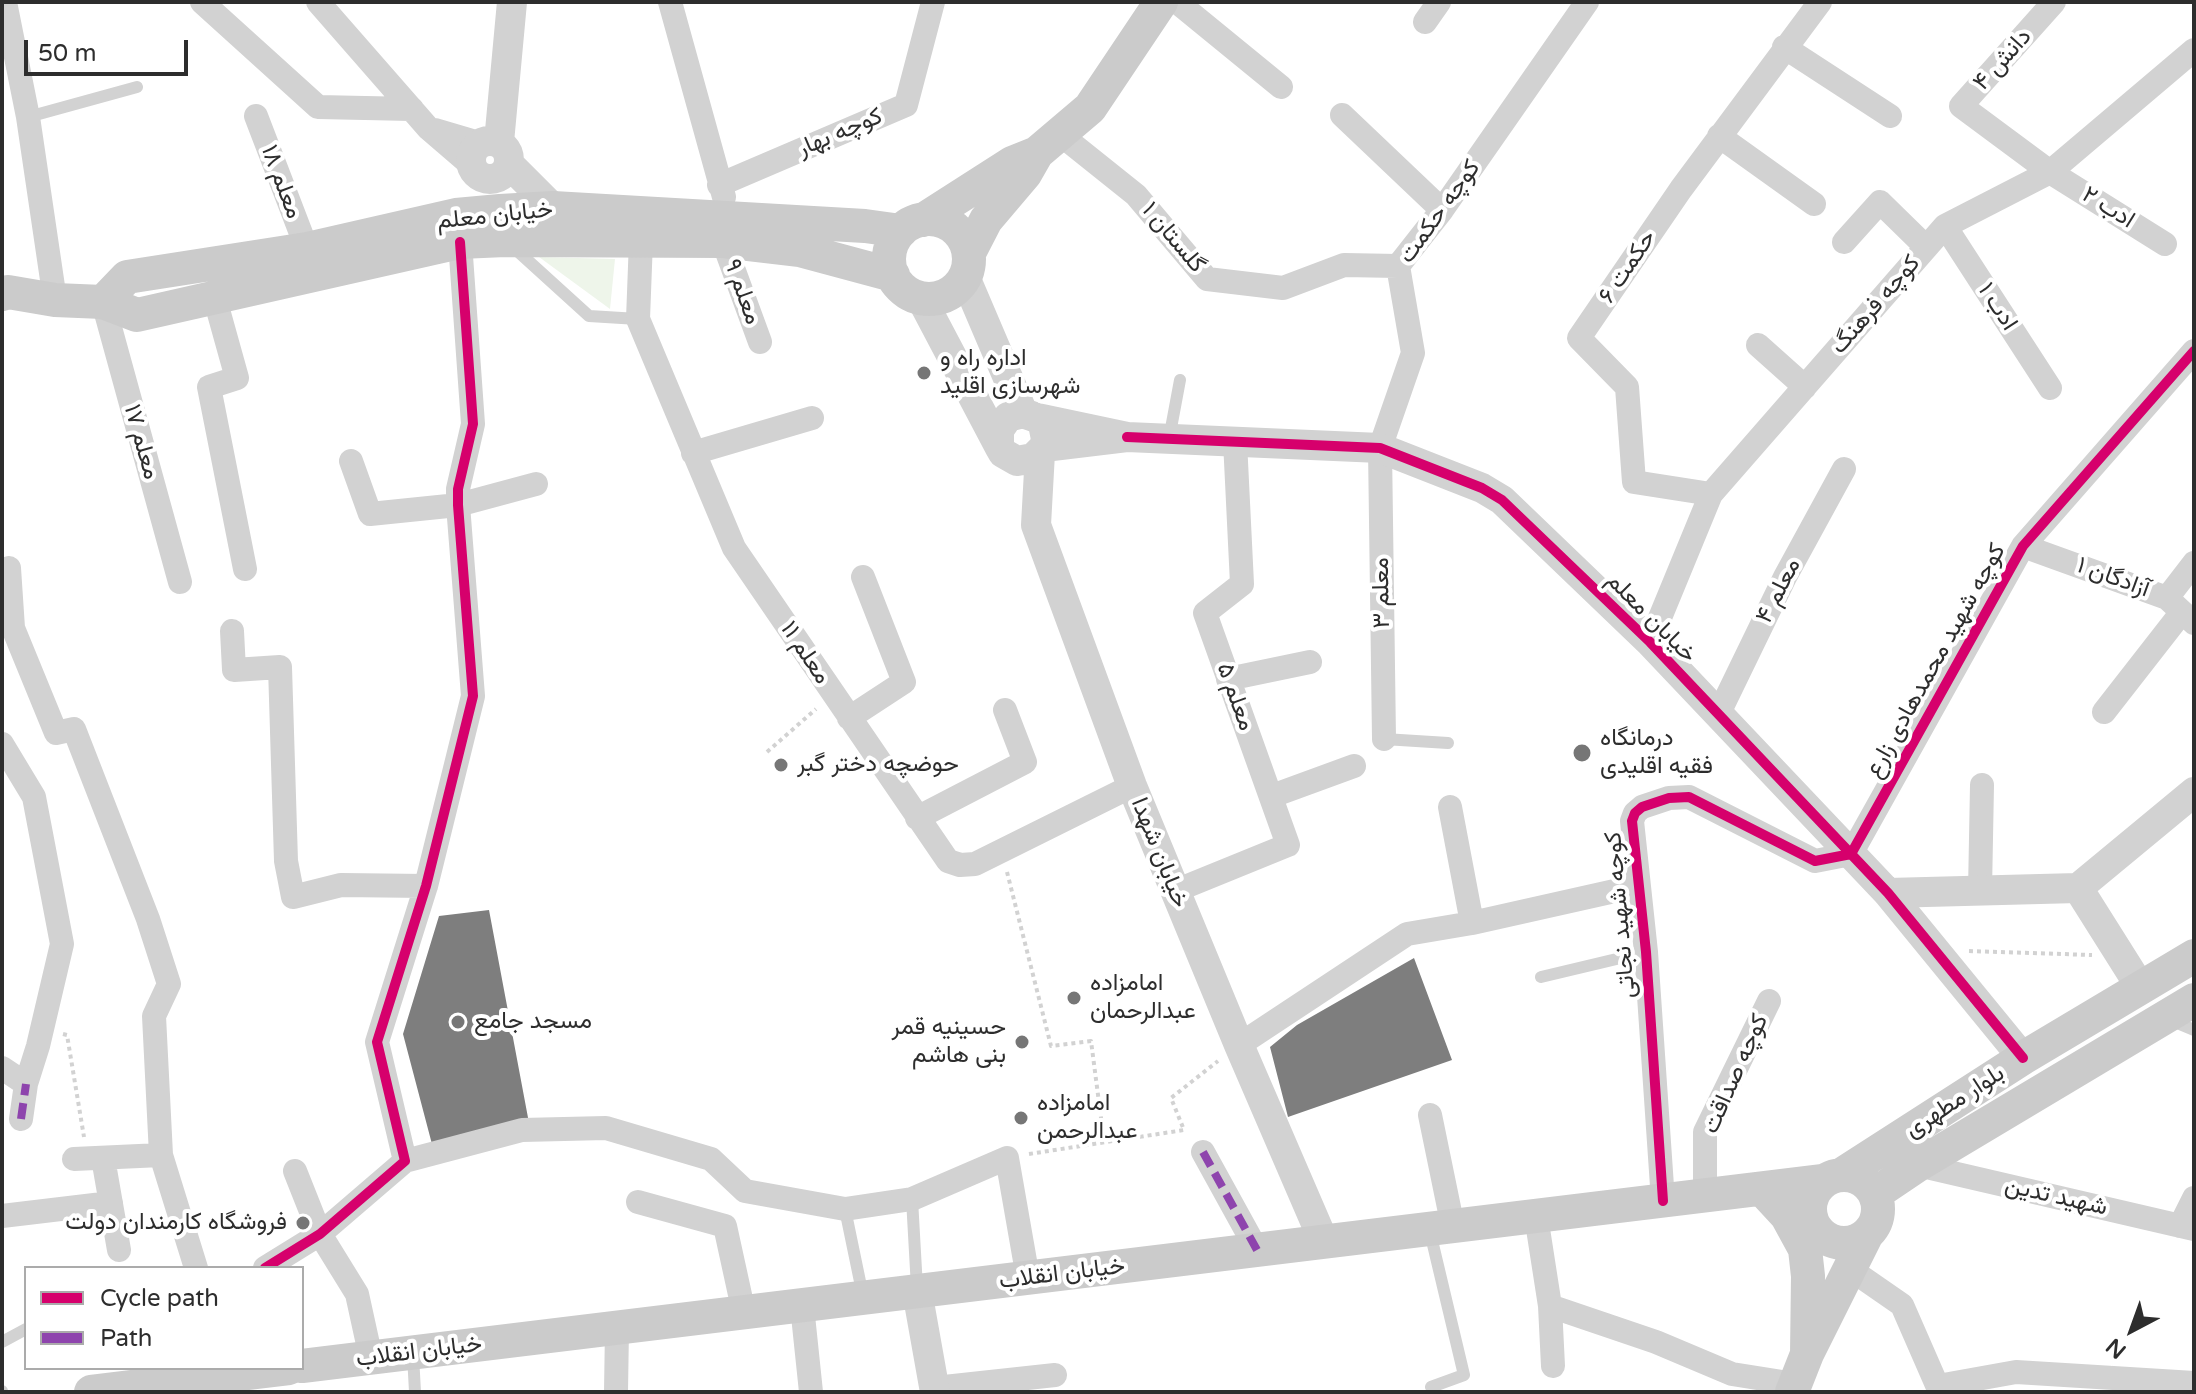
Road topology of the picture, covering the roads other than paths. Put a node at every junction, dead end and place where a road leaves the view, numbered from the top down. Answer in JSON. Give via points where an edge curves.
{"nodes":[{"id":1,"x":5,"y":2,"type":"edge"},
{"id":2,"x":202,"y":2,"type":"edge"},
{"id":3,"x":318,"y":2,"type":"edge"},
{"id":4,"x":512,"y":2,"type":"edge"},
{"id":5,"x":670,"y":2,"type":"edge"},
{"id":6,"x":933,"y":2,"type":"edge"},
{"id":7,"x":1161,"y":2,"type":"edge"},
{"id":8,"x":1177,"y":2,"type":"edge"},
{"id":9,"x":1587,"y":2,"type":"edge"},
{"id":10,"x":1820,"y":2,"type":"edge"},
{"id":11,"x":2054,"y":2,"type":"edge"},
{"id":12,"x":1784,"y":47,"type":"junction"},
{"id":13,"x":2194,"y":50,"type":"edge"},
{"id":14,"x":137,"y":87,"type":"dead end"},
{"id":15,"x":1281,"y":87,"type":"dead end"},
{"id":16,"x":412,"y":109,"type":"junction"},
{"id":17,"x":1342,"y":115,"type":"dead end"},
{"id":18,"x":256,"y":116,"type":"dead end"},
{"id":19,"x":1890,"y":116,"type":"dead end"},
{"id":20,"x":28,"y":117,"type":"junction"},
{"id":21,"x":1719,"y":136,"type":"junction"},
{"id":22,"x":1049,"y":144,"type":"junction"},
{"id":23,"x":490,"y":154,"type":"junction"},
{"id":24,"x":2050,"y":172,"type":"junction"},
{"id":25,"x":719,"y":185,"type":"junction"},
{"id":26,"x":1814,"y":204,"type":"dead end"},
{"id":27,"x":553,"y":208,"type":"junction"},
{"id":28,"x":1442,"y":210,"type":"junction"},
{"id":29,"x":912,"y":225,"type":"junction"},
{"id":30,"x":1945,"y":226,"type":"junction"},
{"id":31,"x":458,"y":229,"type":"junction"},
{"id":32,"x":727,"y":230,"type":"junction"},
{"id":33,"x":505,"y":240,"type":"junction"},
{"id":34,"x":641,"y":240,"type":"junction"},
{"id":35,"x":1844,"y":242,"type":"dead end"},
{"id":36,"x":2165,"y":244,"type":"dead end"},
{"id":37,"x":1926,"y":247,"type":"junction"},
{"id":38,"x":307,"y":249,"type":"junction"},
{"id":39,"x":967,"y":265,"type":"junction"},
{"id":40,"x":1398,"y":266,"type":"junction"},
{"id":41,"x":893,"y":275,"type":"junction"},
{"id":42,"x":2,"y":294,"type":"edge"},
{"id":43,"x":921,"y":298,"type":"junction"},
{"id":44,"x":215,"y":299,"type":"junction"},
{"id":45,"x":55,"y":300,"type":"junction"},
{"id":46,"x":103,"y":302,"type":"junction"},
{"id":47,"x":638,"y":319,"type":"junction"},
{"id":48,"x":760,"y":342,"type":"dead end"},
{"id":49,"x":1758,"y":345,"type":"dead end"},
{"id":50,"x":2194,"y":351,"type":"edge"},
{"id":51,"x":1180,"y":380,"type":"dead end"},
{"id":52,"x":1805,"y":387,"type":"junction"},
{"id":53,"x":2050,"y":388,"type":"dead end"},
{"id":54,"x":812,"y":418,"type":"dead end"},
{"id":55,"x":1036,"y":433,"type":"junction"},
{"id":56,"x":1169,"y":439,"type":"junction"},
{"id":57,"x":1235,"y":441,"type":"junction"},
{"id":58,"x":999,"y":446,"type":"junction"},
{"id":59,"x":1380,"y":448,"type":"junction"},
{"id":60,"x":693,"y":453,"type":"junction"},
{"id":61,"x":351,"y":461,"type":"dead end"},
{"id":62,"x":1844,"y":469,"type":"dead end"},
{"id":63,"x":536,"y":484,"type":"dead end"},
{"id":64,"x":1711,"y":494,"type":"junction"},
{"id":65,"x":458,"y":505,"type":"junction"},
{"id":66,"x":2023,"y":546,"type":"junction"},
{"id":67,"x":2194,"y":563,"type":"edge"},
{"id":68,"x":9,"y":568,"type":"dead end"},
{"id":69,"x":245,"y":569,"type":"dead end"},
{"id":70,"x":863,"y":577,"type":"dead end"},
{"id":71,"x":180,"y":582,"type":"dead end"},
{"id":72,"x":2181,"y":611,"type":"edge"},
{"id":73,"x":232,"y":631,"type":"dead end"},
{"id":74,"x":1650,"y":642,"type":"junction"},
{"id":75,"x":1310,"y":662,"type":"dead end"},
{"id":76,"x":1228,"y":679,"type":"junction"},
{"id":77,"x":1005,"y":710,"type":"dead end"},
{"id":78,"x":2104,"y":712,"type":"dead end"},
{"id":79,"x":1718,"y":715,"type":"junction"},
{"id":80,"x":849,"y":718,"type":"junction"},
{"id":81,"x":1384,"y":739,"type":"joint"},
{"id":82,"x":1448,"y":743,"type":"dead end"},
{"id":83,"x":2,"y":744,"type":"edge"},
{"id":84,"x":1354,"y":766,"type":"dead end"},
{"id":85,"x":1982,"y":785,"type":"dead end"},
{"id":86,"x":1132,"y":786,"type":"junction"},
{"id":87,"x":2194,"y":792,"type":"edge"},
{"id":88,"x":1272,"y":796,"type":"junction"},
{"id":89,"x":1450,"y":807,"type":"dead end"},
{"id":90,"x":917,"y":818,"type":"junction"},
{"id":91,"x":1851,"y":854,"type":"junction"},
{"id":92,"x":426,"y":886,"type":"junction"},
{"id":93,"x":1637,"y":886,"type":"junction"},
{"id":94,"x":2078,"y":888,"type":"junction"},
{"id":95,"x":1175,"y":891,"type":"junction"},
{"id":96,"x":1980,"y":891,"type":"junction"},
{"id":97,"x":1888,"y":893,"type":"junction"},
{"id":98,"x":1472,"y":923,"type":"junction"},
{"id":99,"x":1646,"y":952,"type":"junction"},
{"id":100,"x":2194,"y":956,"type":"edge"},
{"id":101,"x":1541,"y":977,"type":"dead end"},
{"id":102,"x":2141,"y":988,"type":"junction"},
{"id":103,"x":2194,"y":1000,"type":"edge"},
{"id":104,"x":1769,"y":1001,"type":"dead end"},
{"id":105,"x":2179,"y":1024,"type":"edge"},
{"id":106,"x":1239,"y":1045,"type":"junction"},
{"id":107,"x":2023,"y":1058,"type":"junction"},
{"id":108,"x":2,"y":1068,"type":"edge"},
{"id":109,"x":26,"y":1084,"type":"junction"},
{"id":110,"x":1430,"y":1115,"type":"dead end"},
{"id":111,"x":21,"y":1119,"type":"dead end"},
{"id":112,"x":1203,"y":1152,"type":"dead end"},
{"id":113,"x":161,"y":1155,"type":"junction"},
{"id":114,"x":405,"y":1161,"type":"junction"},
{"id":115,"x":1918,"y":1165,"type":"junction"},
{"id":116,"x":295,"y":1171,"type":"dead end"},
{"id":117,"x":1832,"y":1178,"type":"junction"},
{"id":118,"x":1762,"y":1189,"type":"junction"},
{"id":119,"x":1875,"y":1194,"type":"junction"},
{"id":120,"x":1705,"y":1196,"type":"junction"},
{"id":121,"x":2194,"y":1198,"type":"edge"},
{"id":122,"x":912,"y":1199,"type":"junction"},
{"id":123,"x":1663,"y":1201,"type":"junction"},
{"id":124,"x":638,"y":1202,"type":"dead end"},
{"id":125,"x":111,"y":1203,"type":"junction"},
{"id":126,"x":845,"y":1209,"type":"junction"},
{"id":127,"x":2,"y":1216,"type":"edge"},
{"id":128,"x":1536,"y":1216,"type":"junction"},
{"id":129,"x":1441,"y":1228,"type":"junction"},
{"id":130,"x":2187,"y":1228,"type":"edge"},
{"id":131,"x":320,"y":1234,"type":"junction"},
{"id":132,"x":1866,"y":1236,"type":"junction"},
{"id":133,"x":1324,"y":1242,"type":"junction"},
{"id":134,"x":119,"y":1250,"type":"dead end"},
{"id":135,"x":1257,"y":1250,"type":"junction"},
{"id":136,"x":195,"y":1266,"type":"edge"},
{"id":137,"x":268,"y":1266,"type":"edge"},
{"id":138,"x":1850,"y":1269,"type":"junction"},
{"id":139,"x":1028,"y":1278,"type":"junction"},
{"id":140,"x":917,"y":1291,"type":"junction"},
{"id":141,"x":863,"y":1298,"type":"junction"},
{"id":142,"x":802,"y":1306,"type":"junction"},
{"id":143,"x":1550,"y":1306,"type":"junction"},
{"id":144,"x":744,"y":1313,"type":"junction"},
{"id":145,"x":617,"y":1328,"type":"junction"},
{"id":146,"x":24,"y":1330,"type":"edge"},
{"id":147,"x":2,"y":1342,"type":"edge"},
{"id":148,"x":413,"y":1353,"type":"junction"},
{"id":149,"x":371,"y":1358,"type":"junction"},
{"id":150,"x":304,"y":1366,"type":"edge"},
{"id":151,"x":1553,"y":1366,"type":"dead end"},
{"id":152,"x":256,"y":1370,"type":"edge"},
{"id":153,"x":1055,"y":1375,"type":"dead end"},
{"id":154,"x":140,"y":1377,"type":"edge"},
{"id":155,"x":1798,"y":1377,"type":"edge"},
{"id":156,"x":2194,"y":1383,"type":"edge"},
{"id":157,"x":1431,"y":1387,"type":"dead end"},
{"id":158,"x":1939,"y":1389,"type":"edge"},
{"id":159,"x":935,"y":1390,"type":"edge"},
{"id":160,"x":91,"y":1392,"type":"edge"},
{"id":161,"x":415,"y":1392,"type":"edge"},
{"id":162,"x":616,"y":1392,"type":"edge"},
{"id":163,"x":811,"y":1392,"type":"edge"}],
"edges":[{"from":1,"to":20,"type":"street"},
{"from":2,"to":16,"type":"street","via":[[318,107]]},
{"from":3,"to":16,"type":"street"},
{"from":4,"to":23,"type":"street"},
{"from":5,"to":25,"type":"street","name":"معلم ۹"},
{"from":6,"to":25,"type":"street","name":"کوچه بهار","via":[[906,105]]},
{"from":7,"to":22,"type":"main road","via":[[1090,108]]},
{"from":8,"to":15,"type":"street"},
{"from":9,"to":28,"type":"street","name":"کوچه حکمت"},
{"from":10,"to":12,"type":"street","name":"حکمت ۶"},
{"from":11,"to":24,"type":"street","name":"دانش ۴","via":[[1961,106]]},
{"from":12,"to":19,"type":"street"},
{"from":12,"to":21,"type":"street","name":"حکمت ۶"},
{"from":13,"to":24,"type":"street","name":"کوچه فرهنگ"},
{"from":14,"to":20,"type":"lane"},
{"from":16,"to":23,"type":"street","via":[[429,129]]},
{"from":17,"to":28,"type":"street"},
{"from":18,"to":38,"type":"street","name":"معلم ۱۸"},
{"from":20,"to":45,"type":"street"},
{"from":21,"to":26,"type":"street"},
{"from":21,"to":64,"type":"street","name":"حکمت ۶","via":[[1579,338],[1627,387],[1634,482]]},
{"from":22,"to":29,"type":"main road"},
{"from":22,"to":39,"type":"main road","via":[[986,220]]},
{"from":22,"to":40,"type":"street","name":"گلستان ۱","via":[[1136,195],[1207,279],[1283,288],[1344,265]]},
{"from":23,"to":27,"type":"street"},
{"from":23,"to":31,"type":"street"},
{"from":24,"to":30,"type":"street","name":"کوچه فرهنگ"},
{"from":24,"to":36,"type":"street","name":"ادب ۲"},
{"from":25,"to":32,"type":"street","name":"معلم ۹"},
{"from":27,"to":31,"type":"main road","name":"خیابان معلم"},
{"from":27,"to":32,"type":"main road","name":"خیابان معلم"},
{"from":28,"to":40,"type":"street","name":"کوچه حکمت"},
{"from":29,"to":32,"type":"main road","name":"خیابان معلم"},
{"from":29,"to":39,"type":"main road","via":[[936,219],[948,223],[965,241]]},
{"from":29,"to":41,"type":"main road","via":[[890,252]]},
{"from":30,"to":37,"type":"street","name":"کوچه فرهنگ"},
{"from":30,"to":53,"type":"street","name":"ادب ۱"},
{"from":31,"to":33,"type":"main road","name":"خیابان معلم"},
{"from":31,"to":38,"type":"main road","name":"خیابان معلم"},
{"from":31,"to":44,"type":"main road","name":"خیابان معلم"},
{"from":31,"to":65,"type":"street","via":[[473,424]]},
{"from":32,"to":34,"type":"main road","name":"خیابان معلم"},
{"from":32,"to":41,"type":"main road","name":"خیابان معلم"},
{"from":32,"to":48,"type":"street","name":"معلم ۹"},
{"from":33,"to":34,"type":"main road","name":"خیابان معلم"},
{"from":33,"to":47,"type":"lane","via":[[589,316]]},
{"from":34,"to":47,"type":"street","name":"معلم ۱۱"},
{"from":35,"to":37,"type":"street","via":[[1880,202]]},
{"from":37,"to":52,"type":"street","name":"کوچه فرهنگ"},
{"from":38,"to":46,"type":"main road","name":"خیابان معلم","via":[[127,277]]},
{"from":39,"to":43,"type":"main road","via":[[951,292]]},
{"from":39,"to":55,"type":"street"},
{"from":40,"to":59,"type":"street","name":"کوچه حکمت","via":[[1413,353]]},
{"from":41,"to":43,"type":"main road","via":[[900,286]]},
{"from":42,"to":45,"type":"main road","name":"خیابان معلم"},
{"from":43,"to":58,"type":"street"},
{"from":44,"to":46,"type":"main road","name":"خیابان معلم","via":[[137,315]]},
{"from":44,"to":69,"type":"street","via":[[237,378],[209,387]]},
{"from":45,"to":46,"type":"main road","name":"خیابان معلم"},
{"from":46,"to":71,"type":"street","name":"معلم ۱۷"},
{"from":47,"to":60,"type":"street","name":"معلم ۱۱"},
{"from":49,"to":52,"type":"street"},
{"from":50,"to":66,"type":"street","name":"کوچه شهید محمدهادی زارع"},
{"from":51,"to":56,"type":"lane"},
{"from":52,"to":64,"type":"street","name":"کوچه فرهنگ"},
{"from":54,"to":60,"type":"street"},
{"from":55,"to":56,"type":"street","name":"خیابان معلم"},
{"from":55,"to":58,"type":"street","via":[[1033,458],[1017,461]]},
{"from":55,"to":58,"type":"street","via":[[1015,413],[1002,422]]},
{"from":55,"to":86,"type":"street","name":"خیابان شهدا","via":[[1036,525]]},
{"from":56,"to":57,"type":"street","name":"خیابان معلم"},
{"from":57,"to":59,"type":"street","name":"خیابان معلم"},
{"from":57,"to":76,"type":"street","name":"معلم ۵","via":[[1242,584],[1205,613]]},
{"from":59,"to":74,"type":"street","name":"خیابان معلم","via":[[1502,500]]},
{"from":59,"to":81,"type":"street","name":"معلم ۳"},
{"from":60,"to":80,"type":"street","name":"معلم ۱۱","via":[[734,548]]},
{"from":61,"to":65,"type":"street","via":[[370,514]]},
{"from":62,"to":79,"type":"street","name":"معلم ۴"},
{"from":63,"to":65,"type":"street"},
{"from":64,"to":74,"type":"street","name":"کوچه فرهنگ"},
{"from":65,"to":92,"type":"street","via":[[473,696]]},
{"from":66,"to":72,"type":"street","name":"آزادگان ۱"},
{"from":66,"to":91,"type":"street","name":"کوچه شهید محمدهادی زارع"},
{"from":67,"to":72,"type":"street"},
{"from":68,"to":113,"type":"street","via":[[13,628],[56,733],[74,729],[169,984],[154,1016]]},
{"from":70,"to":80,"type":"street","via":[[904,682]]},
{"from":72,"to":78,"type":"street"},
{"from":73,"to":92,"type":"street","via":[[234,670],[280,667],[286,861],[293,897],[341,885]]},
{"from":74,"to":79,"type":"street","name":"خیابان معلم"},
{"from":75,"to":76,"type":"street"},
{"from":76,"to":88,"type":"street","name":"معلم ۵"},
{"from":77,"to":90,"type":"street","via":[[1025,762]]},
{"from":79,"to":91,"type":"street","name":"خیابان معلم"},
{"from":80,"to":90,"type":"street","name":"معلم ۱۱"},
{"from":81,"to":82,"type":"lane"},
{"from":83,"to":109,"type":"street","via":[[34,797],[62,944]]},
{"from":84,"to":88,"type":"street"},
{"from":85,"to":96,"type":"street"},
{"from":86,"to":90,"type":"street","name":"معلم ۱۱","via":[[975,864],[948,861]]},
{"from":86,"to":95,"type":"street","name":"خیابان شهدا"},
{"from":87,"to":94,"type":"street"},
{"from":88,"to":95,"type":"street","name":"معلم ۵","via":[[1288,845]]},
{"from":89,"to":98,"type":"street"},
{"from":91,"to":93,"type":"street","name":"کوچه شهید نجاتی","via":[[1815,861],[1702,801],[1669,798],[1642,807],[1632,817]]},
{"from":91,"to":97,"type":"street","name":"خیابان معلم"},
{"from":92,"to":114,"type":"street","via":[[377,1042]]},
{"from":93,"to":98,"type":"street"},
{"from":93,"to":99,"type":"street","name":"کوچه شهید نجاتی"},
{"from":94,"to":96,"type":"street"},
{"from":94,"to":102,"type":"street"},
{"from":95,"to":106,"type":"street","name":"خیابان شهدا"},
{"from":96,"to":97,"type":"street"},
{"from":97,"to":107,"type":"street","name":"خیابان معلم"},
{"from":98,"to":106,"type":"street","via":[[1407,934]]},
{"from":99,"to":101,"type":"lane"},
{"from":99,"to":123,"type":"street","name":"کوچه شهید نجاتی"},
{"from":100,"to":102,"type":"main road","name":"بلوار مطهری"},
{"from":102,"to":107,"type":"main road","name":"بلوار مطهری"},
{"from":103,"to":105,"type":"main road","name":"بلوار مطهری"},
{"from":104,"to":120,"type":"street","name":"کوچه صداقت","via":[[1705,1132]]},
{"from":105,"to":115,"type":"main road","name":"بلوار مطهری"},
{"from":106,"to":133,"type":"street","name":"خیابان شهدا"},
{"from":107,"to":117,"type":"main road","name":"بلوار مطهری"},
{"from":108,"to":109,"type":"street"},
{"from":109,"to":111,"type":"street"},
{"from":110,"to":129,"type":"street"},
{"from":112,"to":135,"type":"street"},
{"from":113,"to":125,"type":"street","via":[[88,1159]]},
{"from":113,"to":136,"type":"street"},
{"from":114,"to":126,"type":"street","via":[[522,1130],[606,1128],[711,1159],[745,1191]]},
{"from":114,"to":131,"type":"street"},
{"from":115,"to":119,"type":"main road","name":"بلوار مطهری"},
{"from":115,"to":130,"type":"street","name":"شهید تدین"},
{"from":116,"to":131,"type":"street"},
{"from":117,"to":118,"type":"main road","name":"خیابان انقلاب"},
{"from":117,"to":119,"type":"main road","via":[[1861,1180]]},
{"from":117,"to":132,"type":"main road","via":[[1811,1197],[1810,1217],[1820,1234],[1837,1243]]},
{"from":118,"to":120,"type":"main road","name":"خیابان انقلاب"},
{"from":118,"to":155,"type":"main road","via":[[1787,1216],[1805,1249],[1808,1276]]},
{"from":119,"to":132,"type":"main road","via":[[1878,1217]]},
{"from":120,"to":123,"type":"main road","name":"خیابان انقلاب"},
{"from":121,"to":130,"type":"street"},
{"from":122,"to":126,"type":"street"},
{"from":122,"to":139,"type":"street","via":[[1007,1158]]},
{"from":122,"to":140,"type":"lane"},
{"from":123,"to":128,"type":"main road","name":"خیابان انقلاب"},
{"from":124,"to":144,"type":"street","via":[[725,1226]]},
{"from":125,"to":127,"type":"street"},
{"from":125,"to":134,"type":"street"},
{"from":126,"to":141,"type":"lane"},
{"from":128,"to":129,"type":"main road","name":"خیابان انقلاب"},
{"from":128,"to":143,"type":"street"},
{"from":129,"to":133,"type":"main road","name":"خیابان انقلاب"},
{"from":129,"to":157,"type":"lane","via":[[1464,1375]]},
{"from":131,"to":137,"type":"street"},
{"from":131,"to":149,"type":"street","via":[[357,1294]]},
{"from":132,"to":138,"type":"main road"},
{"from":133,"to":135,"type":"main road","name":"خیابان انقلاب"},
{"from":135,"to":139,"type":"main road","name":"خیابان انقلاب"},
{"from":138,"to":155,"type":"main road"},
{"from":138,"to":158,"type":"street","via":[[1902,1305]]},
{"from":139,"to":140,"type":"main road","name":"خیابان انقلاب"},
{"from":140,"to":141,"type":"main road","name":"خیابان انقلاب"},
{"from":140,"to":159,"type":"street"},
{"from":141,"to":142,"type":"main road","name":"خیابان انقلاب"},
{"from":142,"to":144,"type":"main road","name":"خیابان انقلاب"},
{"from":142,"to":163,"type":"street"},
{"from":143,"to":151,"type":"street"},
{"from":143,"to":155,"type":"street","via":[[1732,1374]]},
{"from":144,"to":145,"type":"main road","name":"خیابان انقلاب"},
{"from":145,"to":148,"type":"main road","name":"خیابان انقلاب"},
{"from":145,"to":162,"type":"street"},
{"from":146,"to":147,"type":"lane"},
{"from":148,"to":149,"type":"main road","name":"خیابان انقلاب"},
{"from":148,"to":161,"type":"lane"},
{"from":149,"to":150,"type":"main road","name":"خیابان انقلاب"},
{"from":152,"to":154,"type":"main road"},
{"from":153,"to":159,"type":"street"},
{"from":154,"to":160,"type":"main road"},
{"from":156,"to":158,"type":"street","via":[[2016,1372]]}]}
